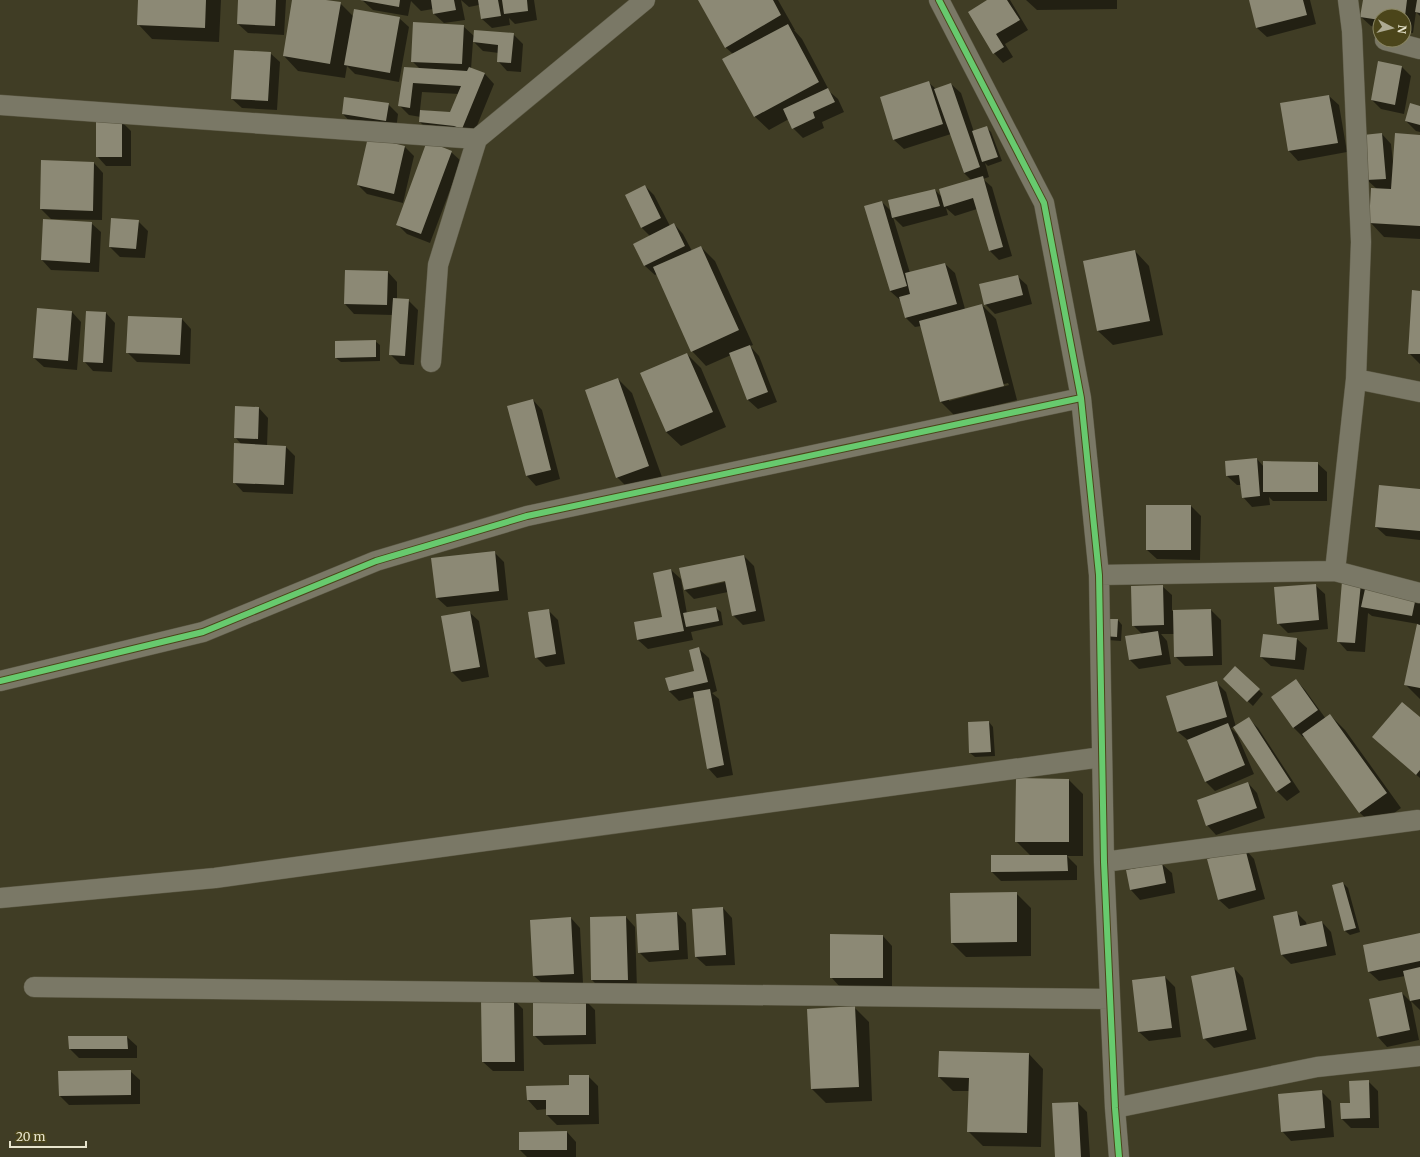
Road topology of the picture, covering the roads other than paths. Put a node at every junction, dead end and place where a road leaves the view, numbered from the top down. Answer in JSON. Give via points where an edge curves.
{"nodes":[{"id":1,"x":645,"y":0,"type":"edge"},
{"id":2,"x":939,"y":0,"type":"edge"},
{"id":3,"x":1348,"y":0,"type":"edge"},
{"id":4,"x":1352,"y":31,"type":"junction"},
{"id":5,"x":1372,"y":37,"type":"edge"},
{"id":6,"x":0,"y":105,"type":"edge"},
{"id":7,"x":478,"y":139,"type":"junction"},
{"id":8,"x":431,"y":362,"type":"dead end"},
{"id":9,"x":1356,"y":379,"type":"junction"},
{"id":10,"x":1420,"y":392,"type":"edge"},
{"id":11,"x":1082,"y":398,"type":"junction"},
{"id":12,"x":1335,"y":570,"type":"junction"},
{"id":13,"x":1099,"y":575,"type":"junction"},
{"id":14,"x":1420,"y":593,"type":"edge"},
{"id":15,"x":0,"y":681,"type":"edge"},
{"id":16,"x":1102,"y":757,"type":"junction"},
{"id":17,"x":1418,"y":820,"type":"dead end"},
{"id":18,"x":1104,"y":862,"type":"junction"},
{"id":19,"x":0,"y":898,"type":"edge"},
{"id":20,"x":34,"y":987,"type":"dead end"},
{"id":21,"x":1110,"y":999,"type":"junction"},
{"id":22,"x":1420,"y":1056,"type":"edge"},
{"id":23,"x":1115,"y":1108,"type":"junction"},
{"id":24,"x":1120,"y":1157,"type":"edge"}],
"edges":[{"from":1,"to":7,"type":"street"},
{"from":2,"to":11,"type":"street","via":[[1044,203]]},
{"from":3,"to":4,"type":"street"},
{"from":4,"to":5,"type":"street"},
{"from":4,"to":9,"type":"street","via":[[1361,242]]},
{"from":6,"to":7,"type":"street"},
{"from":7,"to":8,"type":"street","via":[[438,265]]},
{"from":9,"to":10,"type":"street"},
{"from":9,"to":12,"type":"street"},
{"from":11,"to":13,"type":"street"},
{"from":11,"to":15,"type":"street","via":[[527,516],[376,561],[203,632]]},
{"from":12,"to":13,"type":"street"},
{"from":12,"to":14,"type":"street"},
{"from":13,"to":16,"type":"street"},
{"from":16,"to":18,"type":"street"},
{"from":16,"to":19,"type":"street","via":[[223,877]]},
{"from":17,"to":18,"type":"street"},
{"from":18,"to":21,"type":"street"},
{"from":20,"to":21,"type":"street"},
{"from":21,"to":23,"type":"street"},
{"from":22,"to":23,"type":"street","via":[[1317,1067]]},
{"from":23,"to":24,"type":"street"}]}
